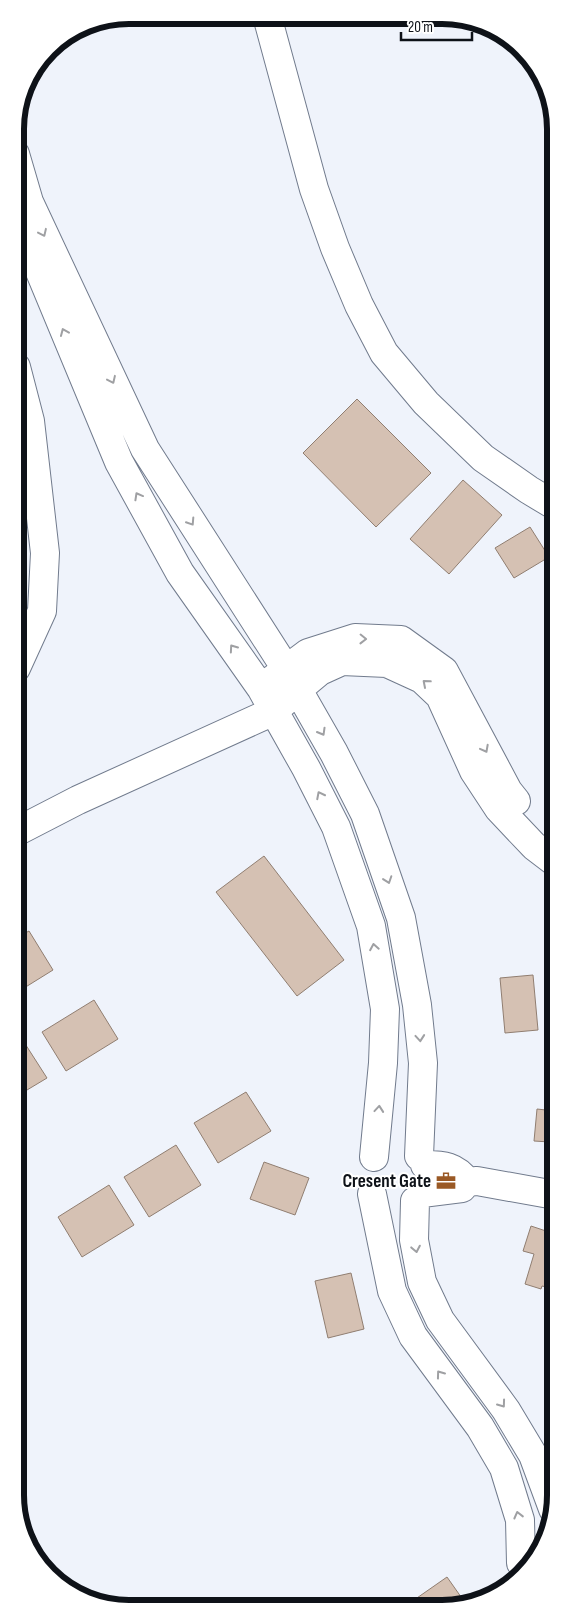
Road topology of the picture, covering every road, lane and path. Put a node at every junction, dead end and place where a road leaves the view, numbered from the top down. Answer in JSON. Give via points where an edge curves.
{"nodes":[{"id":1,"x":269,"y":24,"type":"edge"},
{"id":2,"x":24,"y":185,"type":"edge"},
{"id":3,"x":24,"y":235,"type":"edge"},
{"id":4,"x":24,"y":398,"type":"edge"},
{"id":5,"x":547,"y":501,"type":"edge"},
{"id":6,"x":24,"y":650,"type":"edge"},
{"id":7,"x":292,"y":679,"type":"junction"},
{"id":8,"x":261,"y":688,"type":"junction"},
{"id":9,"x":274,"y":711,"type":"junction"},
{"id":10,"x":24,"y":828,"type":"edge"},
{"id":11,"x":547,"y":833,"type":"edge"},
{"id":12,"x":547,"y":856,"type":"edge"},
{"id":13,"x":374,"y":1157,"type":"junction"},
{"id":14,"x":422,"y":1161,"type":"junction"},
{"id":15,"x":467,"y":1182,"type":"junction"},
{"id":16,"x":372,"y":1194,"type":"junction"},
{"id":17,"x":547,"y":1194,"type":"edge"},
{"id":18,"x":419,"y":1197,"type":"junction"},
{"id":19,"x":547,"y":1493,"type":"edge"},
{"id":20,"x":523,"y":1563,"type":"edge"}],
"edges":[{"from":1,"to":5,"type":"street","via":[[314,189],[359,305],[384,352],[426,403],[483,458]]},
{"from":2,"to":7,"type":"street","one_way":true,"via":[[29,202],[145,449]]},
{"from":8,"to":3,"type":"street","one_way":true,"via":[[180,573],[119,462]]},
{"from":4,"to":6,"type":"street","via":[[30,421],[45,553],[42,611]]},
{"from":7,"to":8,"type":"street"},
{"from":7,"to":9,"type":"street"},
{"from":7,"to":11,"type":"street","one_way":true,"via":[[308,653],[355,638],[401,640],[444,671],[508,791],[531,822]]},
{"from":12,"to":7,"type":"street","one_way":true,"via":[[499,809],[474,771],[440,696],[422,679],[387,663],[342,661]]},
{"from":7,"to":14,"type":"street","one_way":true,"via":[[365,814],[401,918],[417,1005],[423,1062]]},
{"from":8,"to":9,"type":"street"},
{"from":9,"to":10,"type":"street"},
{"from":13,"to":9,"type":"street","one_way":true,"via":[[385,1009],[371,926],[336,827]]},
{"from":13,"to":14,"type":"street","via":[[382,1151],[401,1147],[411,1150]]},
{"from":13,"to":16,"type":"street","via":[[367,1175]]},
{"from":14,"to":15,"type":"street","via":[[451,1168]]},
{"from":14,"to":18,"type":"street","via":[[427,1174]]},
{"from":15,"to":17,"type":"street"},
{"from":15,"to":18,"type":"street","via":[[462,1188]]},
{"from":16,"to":18,"type":"street","via":[[379,1201],[397,1207]]},
{"from":20,"to":16,"type":"street","one_way":true,"via":[[520,1520],[504,1468],[480,1427],[413,1336],[392,1292]]},
{"from":18,"to":19,"type":"street","one_way":true,"via":[[414,1240],[422,1282],[440,1320],[506,1410],[533,1455]]}]}
